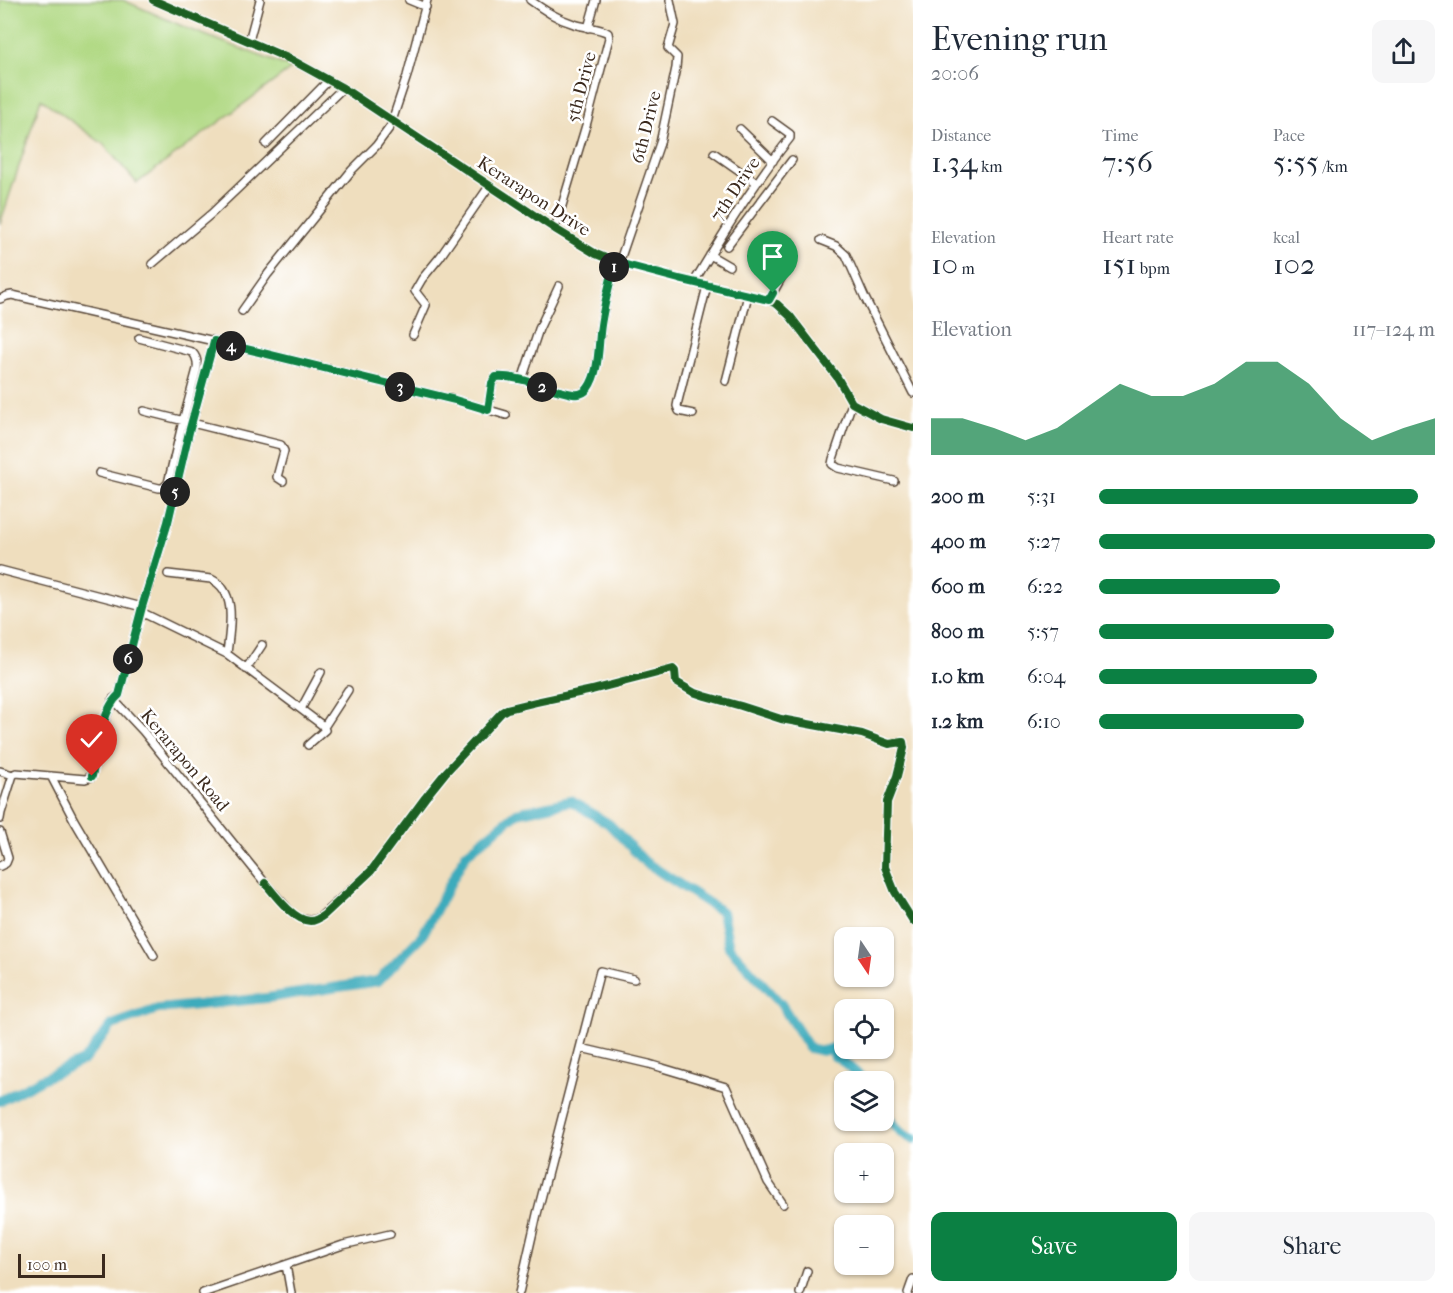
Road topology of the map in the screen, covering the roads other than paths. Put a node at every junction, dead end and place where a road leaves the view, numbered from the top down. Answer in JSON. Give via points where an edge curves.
{"nodes":[{"id":1,"x":153,"y":0,"type":"edge"},
{"id":2,"x":260,"y":0,"type":"edge"},
{"id":3,"x":409,"y":0,"type":"edge"},
{"id":4,"x":530,"y":0,"type":"edge"},
{"id":5,"x":596,"y":0,"type":"edge"},
{"id":6,"x":670,"y":0,"type":"edge"},
{"id":7,"x":426,"y":3,"type":"edge"},
{"id":8,"x":588,"y":28,"type":"junction"},
{"id":9,"x":249,"y":41,"type":"junction"},
{"id":10,"x":329,"y":80,"type":"junction"},
{"id":11,"x":343,"y":88,"type":"junction"},
{"id":12,"x":393,"y":121,"type":"junction"},
{"id":13,"x":772,"y":121,"type":"dead end"},
{"id":14,"x":740,"y":129,"type":"dead end"},
{"id":15,"x":266,"y":144,"type":"dead end"},
{"id":16,"x":714,"y":153,"type":"dead end"},
{"id":17,"x":773,"y":160,"type":"junction"},
{"id":18,"x":792,"y":160,"type":"dead end"},
{"id":19,"x":757,"y":183,"type":"junction"},
{"id":20,"x":490,"y":185,"type":"junction"},
{"id":21,"x":741,"y":207,"type":"junction"},
{"id":22,"x":752,"y":212,"type":"junction"},
{"id":23,"x":555,"y":230,"type":"junction"},
{"id":24,"x":821,"y":240,"type":"dead end"},
{"id":25,"x":727,"y":246,"type":"dead end"},
{"id":26,"x":710,"y":255,"type":"junction"},
{"id":27,"x":617,"y":262,"type":"junction"},
{"id":28,"x":152,"y":264,"type":"dead end"},
{"id":29,"x":729,"y":266,"type":"dead end"},
{"id":30,"x":785,"y":271,"type":"dead end"},
{"id":31,"x":694,"y":282,"type":"junction"},
{"id":32,"x":559,"y":286,"type":"dead end"},
{"id":33,"x":707,"y":286,"type":"junction"},
{"id":34,"x":748,"y":295,"type":"junction"},
{"id":35,"x":0,"y":299,"type":"edge"},
{"id":36,"x":769,"y":300,"type":"junction"},
{"id":37,"x":242,"y":311,"type":"dead end"},
{"id":38,"x":413,"y":335,"type":"dead end"},
{"id":39,"x":139,"y":338,"type":"dead end"},
{"id":40,"x":214,"y":341,"type":"junction"},
{"id":41,"x":522,"y":380,"type":"junction"},
{"id":42,"x":726,"y":381,"type":"dead end"},
{"id":43,"x":913,"y":393,"type":"edge"},
{"id":44,"x":852,"y":403,"type":"junction"},
{"id":45,"x":488,"y":410,"type":"junction"},
{"id":46,"x":144,"y":411,"type":"dead end"},
{"id":47,"x":693,"y":414,"type":"dead end"},
{"id":48,"x":506,"y":415,"type":"dead end"},
{"id":49,"x":183,"y":421,"type":"junction"},
{"id":50,"x":192,"y":424,"type":"junction"},
{"id":51,"x":913,"y":428,"type":"edge"},
{"id":52,"x":99,"y":473,"type":"dead end"},
{"id":53,"x":283,"y":481,"type":"dead end"},
{"id":54,"x":894,"y":481,"type":"dead end"},
{"id":55,"x":0,"y":570,"type":"edge"},
{"id":56,"x":168,"y":574,"type":"dead end"},
{"id":57,"x":141,"y":610,"type":"junction"},
{"id":58,"x":262,"y":645,"type":"dead end"},
{"id":59,"x":227,"y":654,"type":"junction"},
{"id":60,"x":246,"y":669,"type":"junction"},
{"id":61,"x":321,"y":672,"type":"dead end"},
{"id":62,"x":348,"y":690,"type":"dead end"},
{"id":63,"x":114,"y":699,"type":"junction"},
{"id":64,"x":301,"y":709,"type":"junction"},
{"id":65,"x":324,"y":727,"type":"junction"},
{"id":66,"x":308,"y":745,"type":"dead end"},
{"id":67,"x":0,"y":771,"type":"edge"},
{"id":68,"x":13,"y":775,"type":"junction"},
{"id":69,"x":51,"y":776,"type":"junction"},
{"id":70,"x":0,"y":819,"type":"edge"},
{"id":71,"x":0,"y":832,"type":"edge"},
{"id":72,"x":0,"y":866,"type":"edge"},
{"id":73,"x":913,"y":921,"type":"edge"},
{"id":74,"x":154,"y":956,"type":"dead end"},
{"id":75,"x":634,"y":978,"type":"dead end"},
{"id":76,"x":581,"y":1048,"type":"junction"},
{"id":77,"x":783,"y":1204,"type":"dead end"},
{"id":78,"x":390,"y":1234,"type":"dead end"},
{"id":79,"x":286,"y":1265,"type":"junction"},
{"id":80,"x":807,"y":1271,"type":"dead end"},
{"id":81,"x":913,"y":1279,"type":"edge"},
{"id":82,"x":203,"y":1293,"type":"edge"},
{"id":83,"x":291,"y":1293,"type":"edge"},
{"id":84,"x":519,"y":1293,"type":"edge"},
{"id":85,"x":800,"y":1293,"type":"edge"},
{"id":86,"x":908,"y":1293,"type":"edge"}],
"edges":[{"from":1,"to":9,"type":"street","name":"Kerarapon Drive"},
{"from":2,"to":9,"type":"street"},
{"from":3,"to":7,"type":"street"},
{"from":4,"to":8,"type":"street","name":"5th Drive","via":[[560,19]]},
{"from":5,"to":8,"type":"street"},
{"from":6,"to":27,"type":"street","name":"6th Drive","via":[[675,24],[668,48],[676,55],[676,68],[660,143]]},
{"from":7,"to":12,"type":"street"},
{"from":8,"to":23,"type":"street","name":"5th Drive","via":[[606,31],[609,41]]},
{"from":9,"to":10,"type":"street","name":"Kerarapon Drive"},
{"from":10,"to":11,"type":"street","name":"Kerarapon Drive"},
{"from":10,"to":15,"type":"street"},
{"from":11,"to":12,"type":"street","name":"Kerarapon Drive"},
{"from":11,"to":28,"type":"street"},
{"from":12,"to":20,"type":"street","name":"Kerarapon Drive"},
{"from":12,"to":37,"type":"street"},
{"from":13,"to":17,"type":"street","name":"7th Drive","via":[[790,135]]},
{"from":14,"to":17,"type":"street"},
{"from":16,"to":19,"type":"street"},
{"from":17,"to":19,"type":"street","name":"7th Drive"},
{"from":18,"to":22,"type":"street"},
{"from":19,"to":21,"type":"street","name":"7th Drive"},
{"from":20,"to":23,"type":"street","name":"Kerarapon Drive"},
{"from":20,"to":38,"type":"street","via":[[415,291],[426,305]]},
{"from":21,"to":22,"type":"street"},
{"from":21,"to":26,"type":"street","name":"7th Drive"},
{"from":22,"to":25,"type":"street"},
{"from":23,"to":27,"type":"street","name":"Kerarapon Drive"},
{"from":24,"to":43,"type":"street","via":[[846,255]]},
{"from":26,"to":29,"type":"street"},
{"from":26,"to":31,"type":"street","name":"7th Drive"},
{"from":27,"to":31,"type":"street","name":"Kerarapon Drive"},
{"from":27,"to":41,"type":"street","via":[[601,324],[595,371],[584,393],[555,390]]},
{"from":30,"to":36,"type":"street"},
{"from":31,"to":33,"type":"street","name":"Kerarapon Drive"},
{"from":32,"to":41,"type":"street","via":[[538,330]]},
{"from":33,"to":34,"type":"street","name":"Kerarapon Drive"},
{"from":33,"to":47,"type":"street","via":[[677,406],[679,411]]},
{"from":34,"to":36,"type":"street","name":"Kerarapon Drive"},
{"from":34,"to":42,"type":"street"},
{"from":35,"to":40,"type":"street","via":[[12,295]]},
{"from":36,"to":44,"type":"street","name":"Kerarapon Drive","via":[[796,324]]},
{"from":39,"to":49,"type":"street","via":[[187,350],[196,358],[197,369]]},
{"from":40,"to":45,"type":"street"},
{"from":40,"to":50,"type":"street"},
{"from":41,"to":45,"type":"street","via":[[495,378]]},
{"from":44,"to":51,"type":"street","via":[[882,419]]},
{"from":44,"to":54,"type":"street","via":[[832,464]]},
{"from":45,"to":48,"type":"street"},
{"from":46,"to":49,"type":"street"},
{"from":49,"to":50,"type":"street"},
{"from":49,"to":52,"type":"street","via":[[166,487]]},
{"from":50,"to":53,"type":"street","via":[[281,445],[284,451],[277,477]]},
{"from":50,"to":57,"type":"street"},
{"from":55,"to":57,"type":"street"},
{"from":56,"to":59,"type":"street","via":[[212,579],[225,591],[230,608]]},
{"from":57,"to":59,"type":"street"},
{"from":57,"to":63,"type":"street","via":[[119,695]]},
{"from":58,"to":60,"type":"street"},
{"from":59,"to":60,"type":"street"},
{"from":60,"to":64,"type":"street"},
{"from":61,"to":64,"type":"street"},
{"from":62,"to":65,"type":"street"},
{"from":63,"to":69,"type":"street","via":[[91,777]]},
{"from":63,"to":73,"type":"street","name":"Kerarapon Road","via":[[265,884],[294,915],[310,921],[324,915],[371,871],[446,772],[502,712],[673,669],[676,682],[705,696],[781,719],[904,744],[887,802],[885,867]]},
{"from":64,"to":65,"type":"street"},
{"from":65,"to":66,"type":"street"},
{"from":67,"to":68,"type":"street"},
{"from":68,"to":69,"type":"street","via":[[18,772]]},
{"from":68,"to":70,"type":"street"},
{"from":69,"to":74,"type":"street"},
{"from":71,"to":72,"type":"street","via":[[8,858]]},
{"from":75,"to":76,"type":"street","via":[[600,971]]},
{"from":76,"to":77,"type":"street","via":[[726,1087],[768,1182]]},
{"from":76,"to":84,"type":"street"},
{"from":78,"to":79,"type":"street"},
{"from":79,"to":82,"type":"street"},
{"from":79,"to":83,"type":"street"},
{"from":80,"to":85,"type":"street"},
{"from":81,"to":86,"type":"street"}]}
